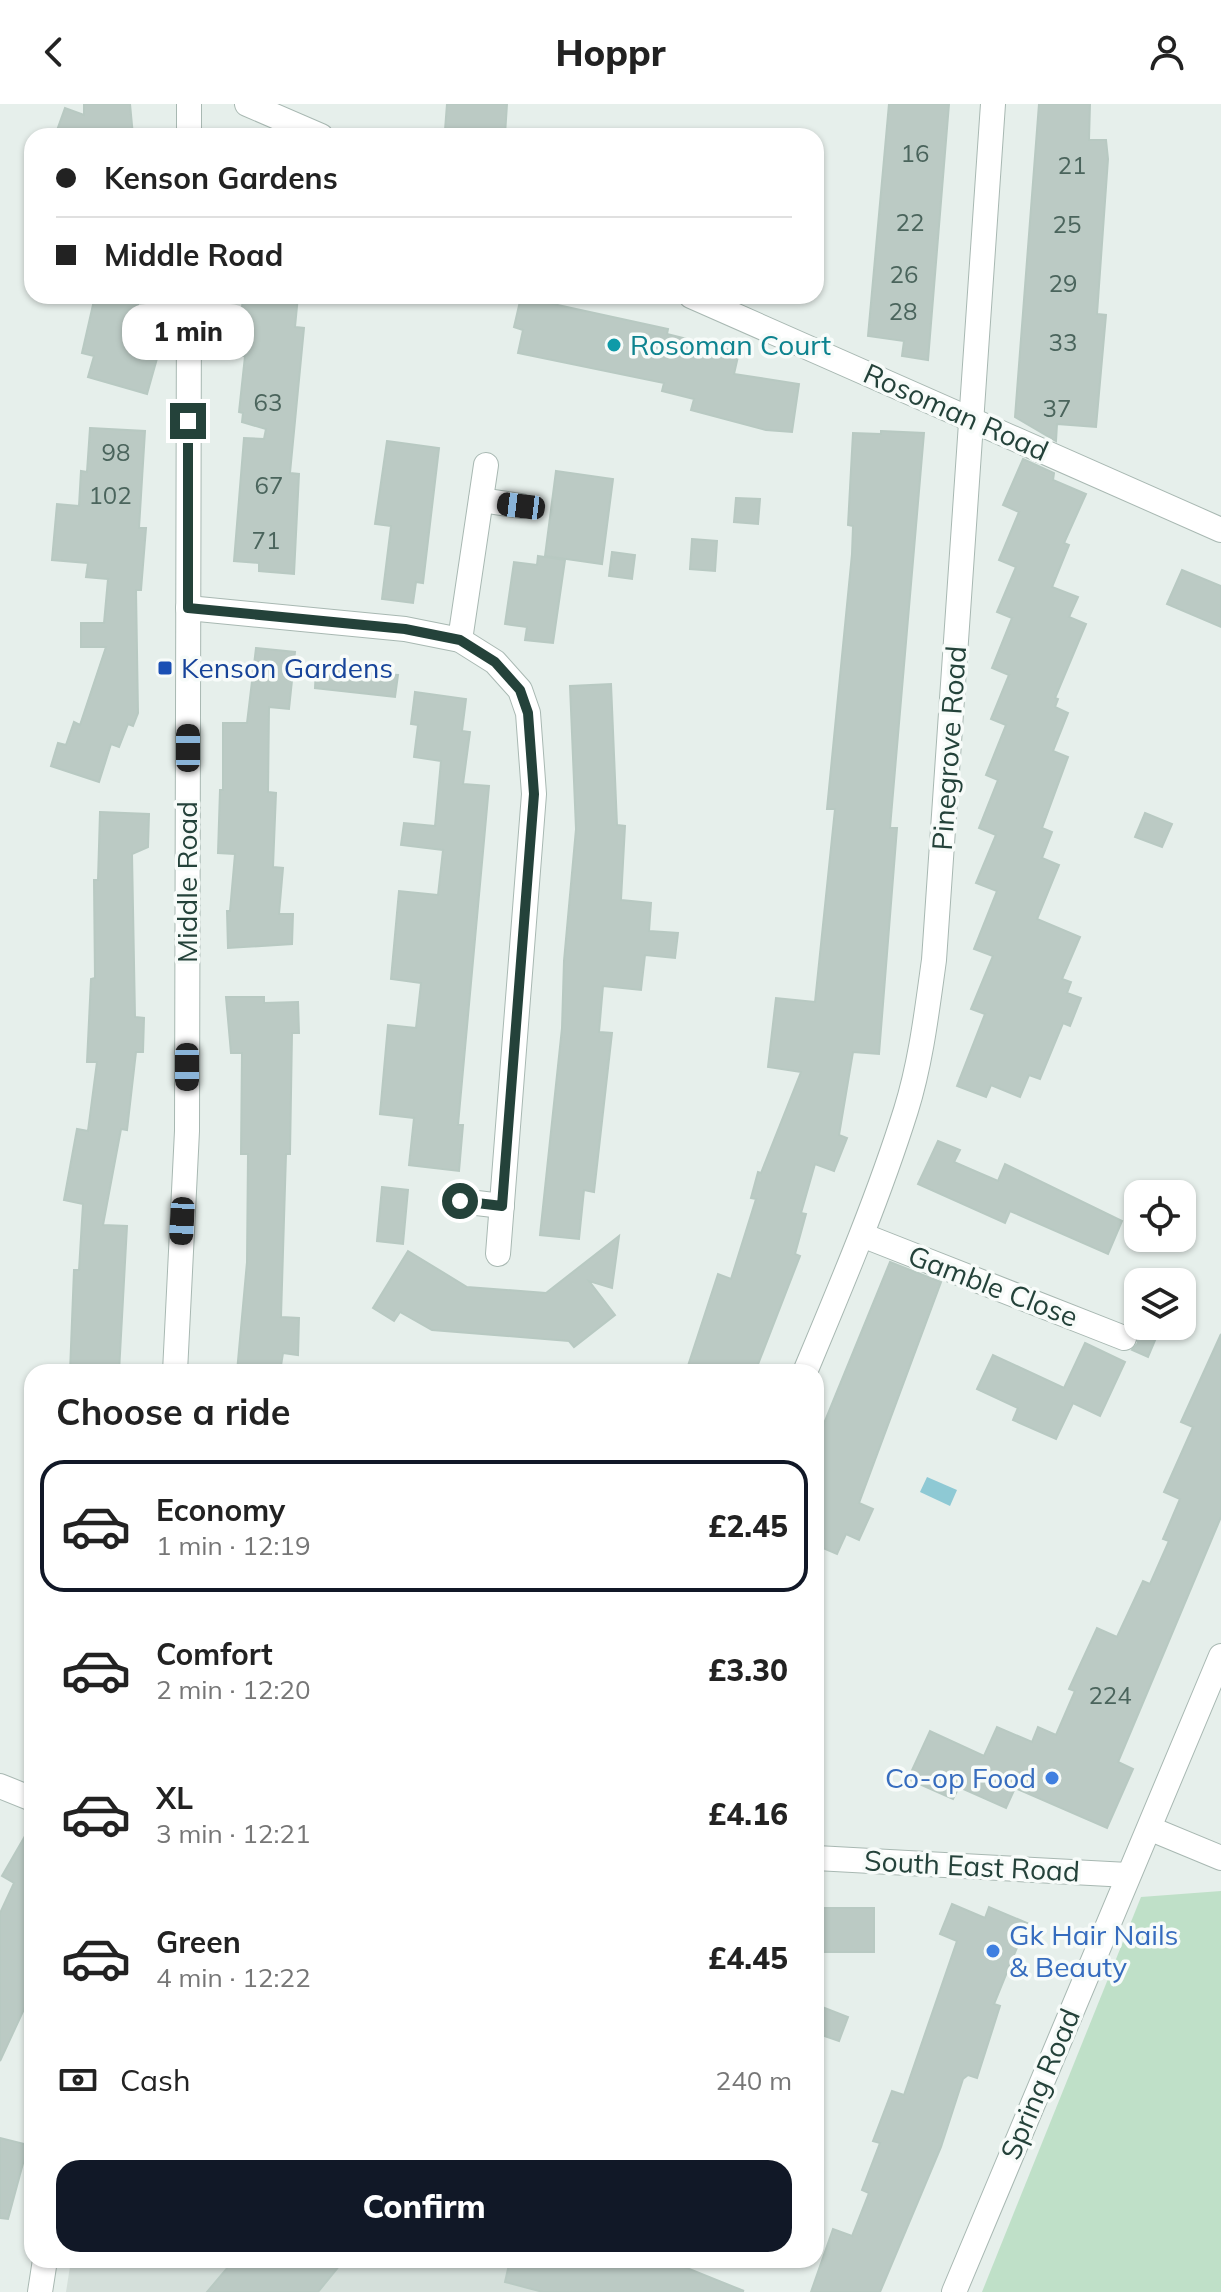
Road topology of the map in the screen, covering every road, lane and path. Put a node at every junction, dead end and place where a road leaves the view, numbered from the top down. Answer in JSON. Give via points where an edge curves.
{"nodes":[{"id":1,"x":189,"y":104,"type":"edge"},
{"id":2,"x":247,"y":104,"type":"edge"},
{"id":3,"x":993,"y":104,"type":"edge"},
{"id":4,"x":189,"y":128,"type":"edge"},
{"id":5,"x":302,"y":128,"type":"edge"},
{"id":6,"x":189,"y":304,"type":"edge"},
{"id":7,"x":709,"y":304,"type":"edge"},
{"id":8,"x":971,"y":418,"type":"junction"},
{"id":9,"x":486,"y":465,"type":"dead end"},
{"id":10,"x":481,"y":500,"type":"junction"},
{"id":11,"x":521,"y":506,"type":"dead end"},
{"id":12,"x":1221,"y":530,"type":"edge"},
{"id":13,"x":188,"y":608,"type":"junction"},
{"id":14,"x":460,"y":640,"type":"junction"},
{"id":15,"x":460,"y":1201,"type":"dead end"},
{"id":16,"x":502,"y":1206,"type":"junction"},
{"id":17,"x":862,"y":1235,"type":"junction"},
{"id":18,"x":498,"y":1254,"type":"dead end"},
{"id":19,"x":1124,"y":1338,"type":"dead end"},
{"id":20,"x":175,"y":1364,"type":"edge"},
{"id":21,"x":808,"y":1364,"type":"edge"},
{"id":22,"x":1221,"y":1656,"type":"edge"},
{"id":23,"x":0,"y":1786,"type":"edge"},
{"id":24,"x":24,"y":1796,"type":"edge"},
{"id":25,"x":1151,"y":1829,"type":"junction"},
{"id":26,"x":824,"y":1858,"type":"edge"},
{"id":27,"x":1221,"y":1858,"type":"edge"},
{"id":28,"x":1128,"y":1875,"type":"junction"},
{"id":29,"x":44,"y":2268,"type":"edge"},
{"id":30,"x":40,"y":2292,"type":"edge"},
{"id":31,"x":954,"y":2292,"type":"edge"}],
"edges":[{"from":1,"to":4,"type":"street"},
{"from":2,"to":5,"type":"street"},
{"from":3,"to":8,"type":"street","name":"Pinegrove Road"},
{"from":6,"to":13,"type":"street","name":"Middle Road"},
{"from":7,"to":8,"type":"street","name":"Rosoman Road"},
{"from":8,"to":12,"type":"street","name":"Rosoman Road"},
{"from":8,"to":17,"type":"street","name":"Pinegrove Road","via":[[934,960],[906,1109]]},
{"from":9,"to":10,"type":"street"},
{"from":10,"to":11,"type":"street"},
{"from":10,"to":14,"type":"street"},
{"from":13,"to":14,"type":"street","via":[[405,629]]},
{"from":13,"to":20,"type":"street","name":"Middle Road","via":[[187,1131]]},
{"from":14,"to":16,"type":"street","via":[[513,680],[528,713],[533,751],[531,851]]},
{"from":15,"to":16,"type":"street"},
{"from":16,"to":18,"type":"street"},
{"from":17,"to":19,"type":"street","name":"Gamble Close"},
{"from":17,"to":21,"type":"street","name":"Pinegrove Road"},
{"from":22,"to":25,"type":"street","name":"Spring Road"},
{"from":23,"to":24,"type":"street"},
{"from":25,"to":27,"type":"street"},
{"from":25,"to":28,"type":"street","name":"Spring Road"},
{"from":26,"to":28,"type":"street","name":"South East Road"},
{"from":28,"to":31,"type":"street","name":"Spring Road"},
{"from":29,"to":30,"type":"street"}]}
